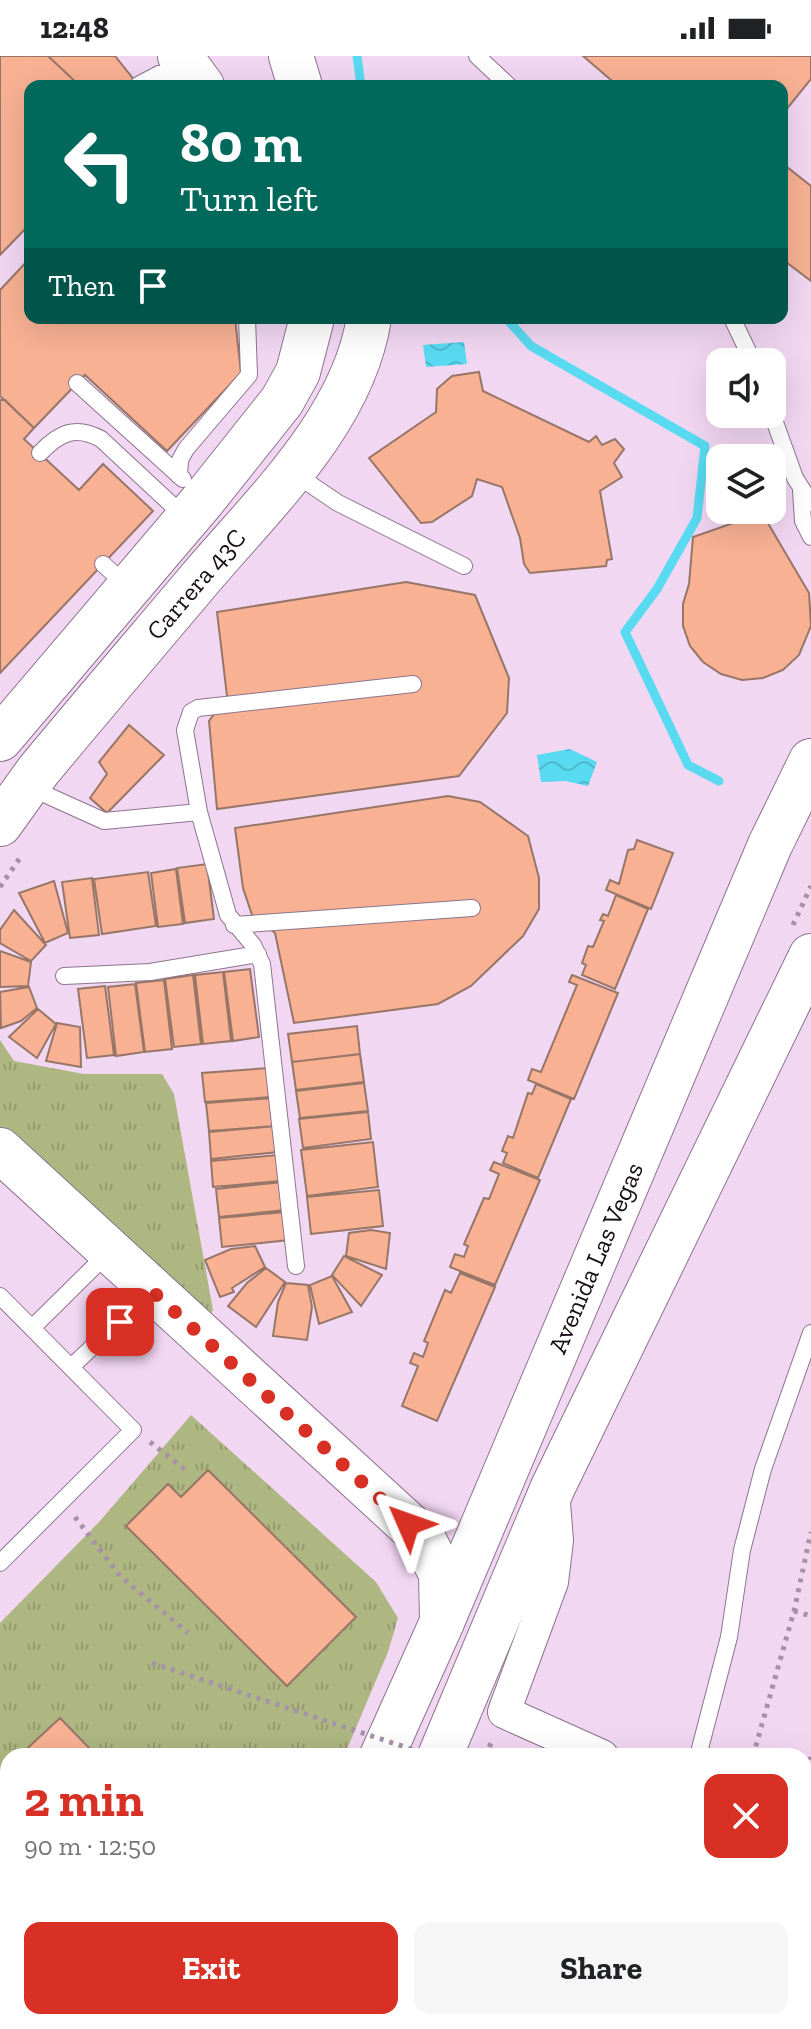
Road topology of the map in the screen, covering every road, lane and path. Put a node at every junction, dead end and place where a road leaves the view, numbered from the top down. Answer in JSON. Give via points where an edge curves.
{"nodes":[{"id":1,"x":291,"y":56,"type":"edge"},
{"id":2,"x":477,"y":56,"type":"edge"},
{"id":3,"x":191,"y":71,"type":"edge"},
{"id":4,"x":148,"y":80,"type":"edge"},
{"id":5,"x":298,"y":80,"type":"edge"},
{"id":6,"x":503,"y":80,"type":"edge"},
{"id":7,"x":247,"y":324,"type":"edge"},
{"id":8,"x":310,"y":324,"type":"edge"},
{"id":9,"x":368,"y":324,"type":"edge"},
{"id":10,"x":735,"y":324,"type":"edge"},
{"id":11,"x":746,"y":348,"type":"edge"},
{"id":12,"x":77,"y":383,"type":"dead end"},
{"id":13,"x":777,"y":428,"type":"edge"},
{"id":14,"x":40,"y":453,"type":"dead end"},
{"id":15,"x":291,"y":472,"type":"junction"},
{"id":16,"x":801,"y":489,"type":"junction"},
{"id":17,"x":190,"y":498,"type":"junction"},
{"id":18,"x":811,"y":503,"type":"edge"},
{"id":19,"x":811,"y":537,"type":"edge"},
{"id":20,"x":464,"y":566,"type":"dead end"},
{"id":21,"x":413,"y":684,"type":"dead end"},
{"id":22,"x":0,"y":739,"type":"edge"},
{"id":23,"x":811,"y":761,"type":"edge"},
{"id":24,"x":26,"y":787,"type":"junction"},
{"id":25,"x":199,"y":812,"type":"junction"},
{"id":26,"x":0,"y":824,"type":"edge"},
{"id":27,"x":472,"y":908,"type":"dead end"},
{"id":28,"x":234,"y":925,"type":"junction"},
{"id":29,"x":258,"y":954,"type":"junction"},
{"id":30,"x":811,"y":956,"type":"edge"},
{"id":31,"x":64,"y":976,"type":"dead end"},
{"id":32,"x":0,"y":1150,"type":"edge"},
{"id":33,"x":111,"y":1250,"type":"junction"},
{"id":34,"x":296,"y":1266,"type":"dead end"},
{"id":35,"x":152,"y":1291,"type":"junction"},
{"id":36,"x":0,"y":1296,"type":"edge"},
{"id":37,"x":32,"y":1328,"type":"junction"},
{"id":38,"x":811,"y":1333,"type":"edge"},
{"id":39,"x":71,"y":1367,"type":"junction"},
{"id":40,"x":133,"y":1430,"type":"junction"},
{"id":41,"x":187,"y":1471,"type":"dead end"},
{"id":42,"x":553,"y":1487,"type":"junction"},
{"id":43,"x":72,"y":1513,"type":"dead end"},
{"id":44,"x":811,"y":1532,"type":"edge"},
{"id":45,"x":809,"y":1549,"type":"edge"},
{"id":46,"x":0,"y":1563,"type":"edge"},
{"id":47,"x":794,"y":1611,"type":"junction"},
{"id":48,"x":811,"y":1616,"type":"edge"},
{"id":49,"x":442,"y":1622,"type":"junction"},
{"id":50,"x":188,"y":1633,"type":"dead end"},
{"id":51,"x":152,"y":1663,"type":"dead end"},
{"id":52,"x":386,"y":1748,"type":"edge"},
{"id":53,"x":408,"y":1748,"type":"edge"},
{"id":54,"x":443,"y":1748,"type":"edge"},
{"id":55,"x":584,"y":1748,"type":"edge"},
{"id":56,"x":700,"y":1748,"type":"edge"},
{"id":57,"x":755,"y":1748,"type":"edge"}],
"edges":[{"from":1,"to":5,"type":"main road"},
{"from":2,"to":6,"type":"lane"},
{"from":3,"to":4,"type":"lane"},
{"from":7,"to":17,"type":"lane","via":[[249,375],[180,460]]},
{"from":8,"to":17,"type":"main road","name":"Carrera 43C","via":[[298,372],[282,401]]},
{"from":9,"to":15,"type":"main road","name":"Carrera 43C","via":[[332,414]]},
{"from":10,"to":11,"type":"lane"},
{"from":12,"to":17,"type":"lane"},
{"from":13,"to":16,"type":"lane"},
{"from":14,"to":17,"type":"lane","via":[[57,435],[86,431]]},
{"from":15,"to":20,"type":"lane","via":[[338,503]]},
{"from":15,"to":24,"type":"main road","name":"Carrera 43C"},
{"from":16,"to":18,"type":"lane"},
{"from":16,"to":19,"type":"lane","via":[[803,521]]},
{"from":17,"to":22,"type":"main road","name":"Carrera 43C","via":[[116,576]]},
{"from":21,"to":25,"type":"lane","via":[[191,712],[185,730]]},
{"from":23,"to":49,"type":"main road","name":"Avenida Las Vegas","via":[[770,845]]},
{"from":24,"to":25,"type":"lane","via":[[104,821]]},
{"from":24,"to":26,"type":"main road","name":"Carrera 43C"},
{"from":25,"to":28,"type":"lane"},
{"from":27,"to":28,"type":"lane"},
{"from":28,"to":29,"type":"lane"},
{"from":29,"to":31,"type":"lane","via":[[150,972]]},
{"from":29,"to":34,"type":"lane"},
{"from":30,"to":42,"type":"main road"},
{"from":32,"to":33,"type":"main road"},
{"from":33,"to":35,"type":"main road"},
{"from":33,"to":37,"type":"lane"},
{"from":35,"to":39,"type":"lane"},
{"from":35,"to":49,"type":"main road","via":[[423,1538],[441,1574]]},
{"from":36,"to":37,"type":"lane"},
{"from":37,"to":39,"type":"lane"},
{"from":38,"to":56,"type":"lane","via":[[763,1469]]},
{"from":39,"to":40,"type":"lane"},
{"from":40,"to":41,"type":"path"},
{"from":40,"to":46,"type":"lane"},
{"from":42,"to":54,"type":"main road"},
{"from":42,"to":55,"type":"street","via":[[557,1540],[552,1582],[504,1712]]},
{"from":43,"to":50,"type":"path","via":[[120,1576]]},
{"from":44,"to":45,"type":"path"},
{"from":45,"to":47,"type":"path"},
{"from":47,"to":48,"type":"path"},
{"from":47,"to":57,"type":"path"},
{"from":49,"to":52,"type":"main road","name":"Avenida Las Vegas"},
{"from":51,"to":53,"type":"path","bridge":true}]}
